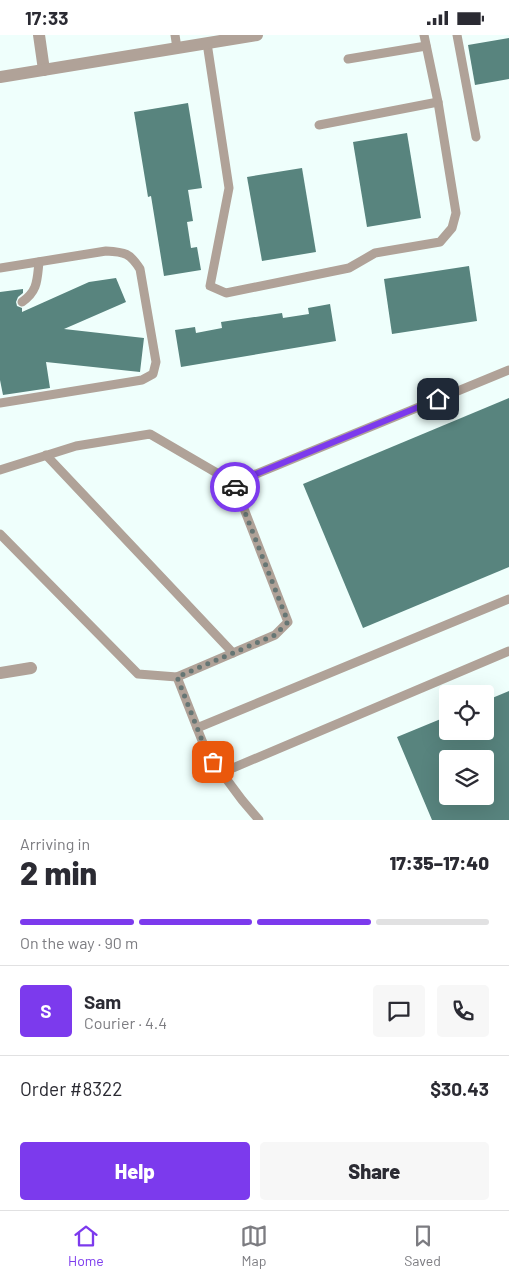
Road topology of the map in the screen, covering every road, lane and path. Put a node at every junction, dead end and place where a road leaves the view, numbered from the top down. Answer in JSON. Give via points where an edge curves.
{"nodes":[{"id":1,"x":38,"y":35,"type":"edge"},
{"id":2,"x":174,"y":35,"type":"edge"},
{"id":3,"x":257,"y":35,"type":"edge"},
{"id":4,"x":424,"y":35,"type":"edge"},
{"id":5,"x":457,"y":35,"type":"edge"},
{"id":6,"x":207,"y":43,"type":"junction"},
{"id":7,"x":426,"y":46,"type":"junction"},
{"id":8,"x":177,"y":48,"type":"junction"},
{"id":9,"x":348,"y":59,"type":"dead end"},
{"id":10,"x":44,"y":70,"type":"junction"},
{"id":11,"x":0,"y":77,"type":"edge"},
{"id":12,"x":438,"y":102,"type":"junction"},
{"id":13,"x":319,"y":125,"type":"dead end"},
{"id":14,"x":476,"y":137,"type":"dead end"},
{"id":15,"x":39,"y":262,"type":"junction"},
{"id":16,"x":0,"y":268,"type":"edge"},
{"id":17,"x":22,"y":302,"type":"dead end"},
{"id":18,"x":509,"y":370,"type":"edge"},
{"id":19,"x":0,"y":403,"type":"edge"},
{"id":20,"x":46,"y":455,"type":"junction"},
{"id":21,"x":0,"y":470,"type":"edge"},
{"id":22,"x":234,"y":483,"type":"junction"},
{"id":23,"x":0,"y":534,"type":"edge"},
{"id":24,"x":509,"y":599,"type":"edge"},
{"id":25,"x":509,"y":651,"type":"edge"},
{"id":26,"x":233,"y":653,"type":"junction"},
{"id":27,"x":31,"y":668,"type":"dead end"},
{"id":28,"x":0,"y":673,"type":"edge"},
{"id":29,"x":177,"y":677,"type":"junction"},
{"id":30,"x":197,"y":728,"type":"junction"},
{"id":31,"x":221,"y":773,"type":"junction"},
{"id":32,"x":259,"y":820,"type":"edge"}],
"edges":[{"from":1,"to":10,"type":"street"},
{"from":2,"to":8,"type":"lane"},
{"from":3,"to":6,"type":"street"},
{"from":4,"to":7,"type":"lane"},
{"from":5,"to":14,"type":"lane"},
{"from":6,"to":8,"type":"street"},
{"from":6,"to":12,"type":"lane","via":[[229,188],[210,287],[226,293],[349,268],[376,253],[440,242],[452,228],[456,213]]},
{"from":7,"to":9,"type":"lane"},
{"from":7,"to":12,"type":"lane"},
{"from":8,"to":10,"type":"street"},
{"from":10,"to":11,"type":"street"},
{"from":12,"to":13,"type":"lane"},
{"from":15,"to":16,"type":"lane"},
{"from":15,"to":17,"type":"lane","via":[[36,287]]},
{"from":15,"to":19,"type":"lane","via":[[106,251],[122,252],[133,258],[140,269],[156,361],[153,373],[142,380],[124,384]]},
{"from":18,"to":22,"type":"lane"},
{"from":20,"to":21,"type":"lane"},
{"from":20,"to":22,"type":"lane","via":[[76,446],[150,434]]},
{"from":20,"to":26,"type":"lane"},
{"from":22,"to":26,"type":"lane","via":[[288,622],[275,635]]},
{"from":23,"to":29,"type":"lane","via":[[138,674]]},
{"from":24,"to":30,"type":"lane"},
{"from":25,"to":31,"type":"lane"},
{"from":26,"to":29,"type":"lane"},
{"from":27,"to":28,"type":"street"},
{"from":29,"to":30,"type":"lane"},
{"from":30,"to":31,"type":"lane","via":[[207,753]]},
{"from":31,"to":32,"type":"lane"}]}
